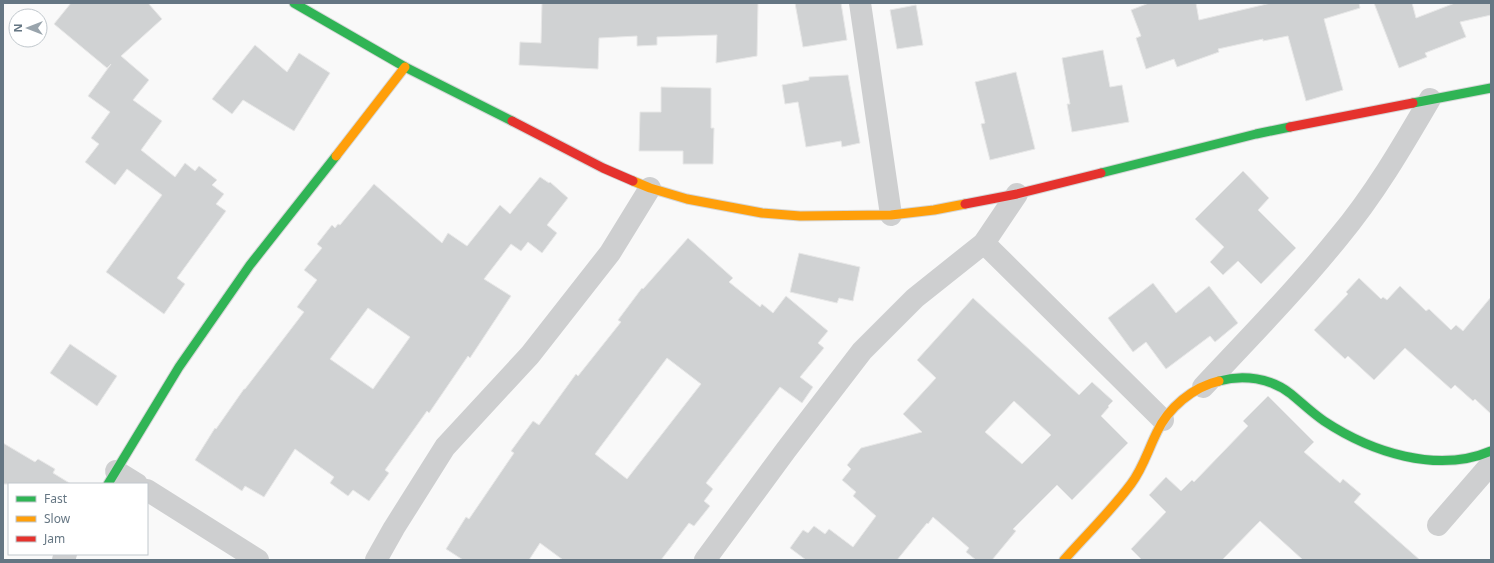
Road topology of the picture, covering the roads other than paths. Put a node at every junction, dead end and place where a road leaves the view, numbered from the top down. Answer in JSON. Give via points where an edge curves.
{"nodes":[{"id":1,"x":294,"y":3,"type":"edge"},
{"id":2,"x":860,"y":3,"type":"edge"},
{"id":3,"x":405,"y":67,"type":"junction"},
{"id":4,"x":1491,"y":88,"type":"edge"},
{"id":5,"x":1430,"y":98,"type":"junction"},
{"id":6,"x":650,"y":188,"type":"junction"},
{"id":7,"x":1017,"y":194,"type":"junction"},
{"id":8,"x":891,"y":215,"type":"junction"},
{"id":9,"x":984,"y":243,"type":"junction"},
{"id":10,"x":1203,"y":387,"type":"junction"},
{"id":11,"x":1163,"y":420,"type":"junction"},
{"id":12,"x":1491,"y":451,"type":"edge"},
{"id":13,"x":1491,"y":464,"type":"edge"},
{"id":14,"x":112,"y":477,"type":"edge"},
{"id":15,"x":133,"y":483,"type":"edge"},
{"id":16,"x":148,"y":491,"type":"edge"},
{"id":17,"x":1438,"y":525,"type":"dead end"},
{"id":18,"x":258,"y":560,"type":"edge"},
{"id":19,"x":376,"y":560,"type":"edge"},
{"id":20,"x":705,"y":560,"type":"edge"},
{"id":21,"x":1064,"y":560,"type":"edge"}],
"edges":[{"from":1,"to":3,"type":"street"},
{"from":2,"to":8,"type":"street"},
{"from":3,"to":6,"type":"street","via":[[604,168]]},
{"from":3,"to":14,"type":"street","via":[[250,265],[179,367]]},
{"from":4,"to":5,"type":"street"},
{"from":5,"to":7,"type":"street","via":[[1256,134]]},
{"from":5,"to":10,"type":"street","via":[[1397,156],[1338,238]]},
{"from":6,"to":8,"type":"street","via":[[687,199],[762,213],[800,216]]},
{"from":6,"to":19,"type":"street","via":[[606,259],[530,355],[445,447]]},
{"from":7,"to":8,"type":"street","via":[[934,210]]},
{"from":7,"to":9,"type":"street"},
{"from":9,"to":11,"type":"street"},
{"from":9,"to":20,"type":"street","via":[[915,298],[862,351]]},
{"from":10,"to":11,"type":"street","via":[[1173,409]]},
{"from":10,"to":12,"type":"street","via":[[1222,379],[1239,378],[1272,383],[1289,392],[1312,413],[1343,433],[1382,450],[1443,460],[1474,457]]},
{"from":11,"to":21,"type":"street","via":[[1137,476]]},
{"from":13,"to":17,"type":"street"},
{"from":14,"to":15,"type":"street"},
{"from":16,"to":18,"type":"street"}]}
